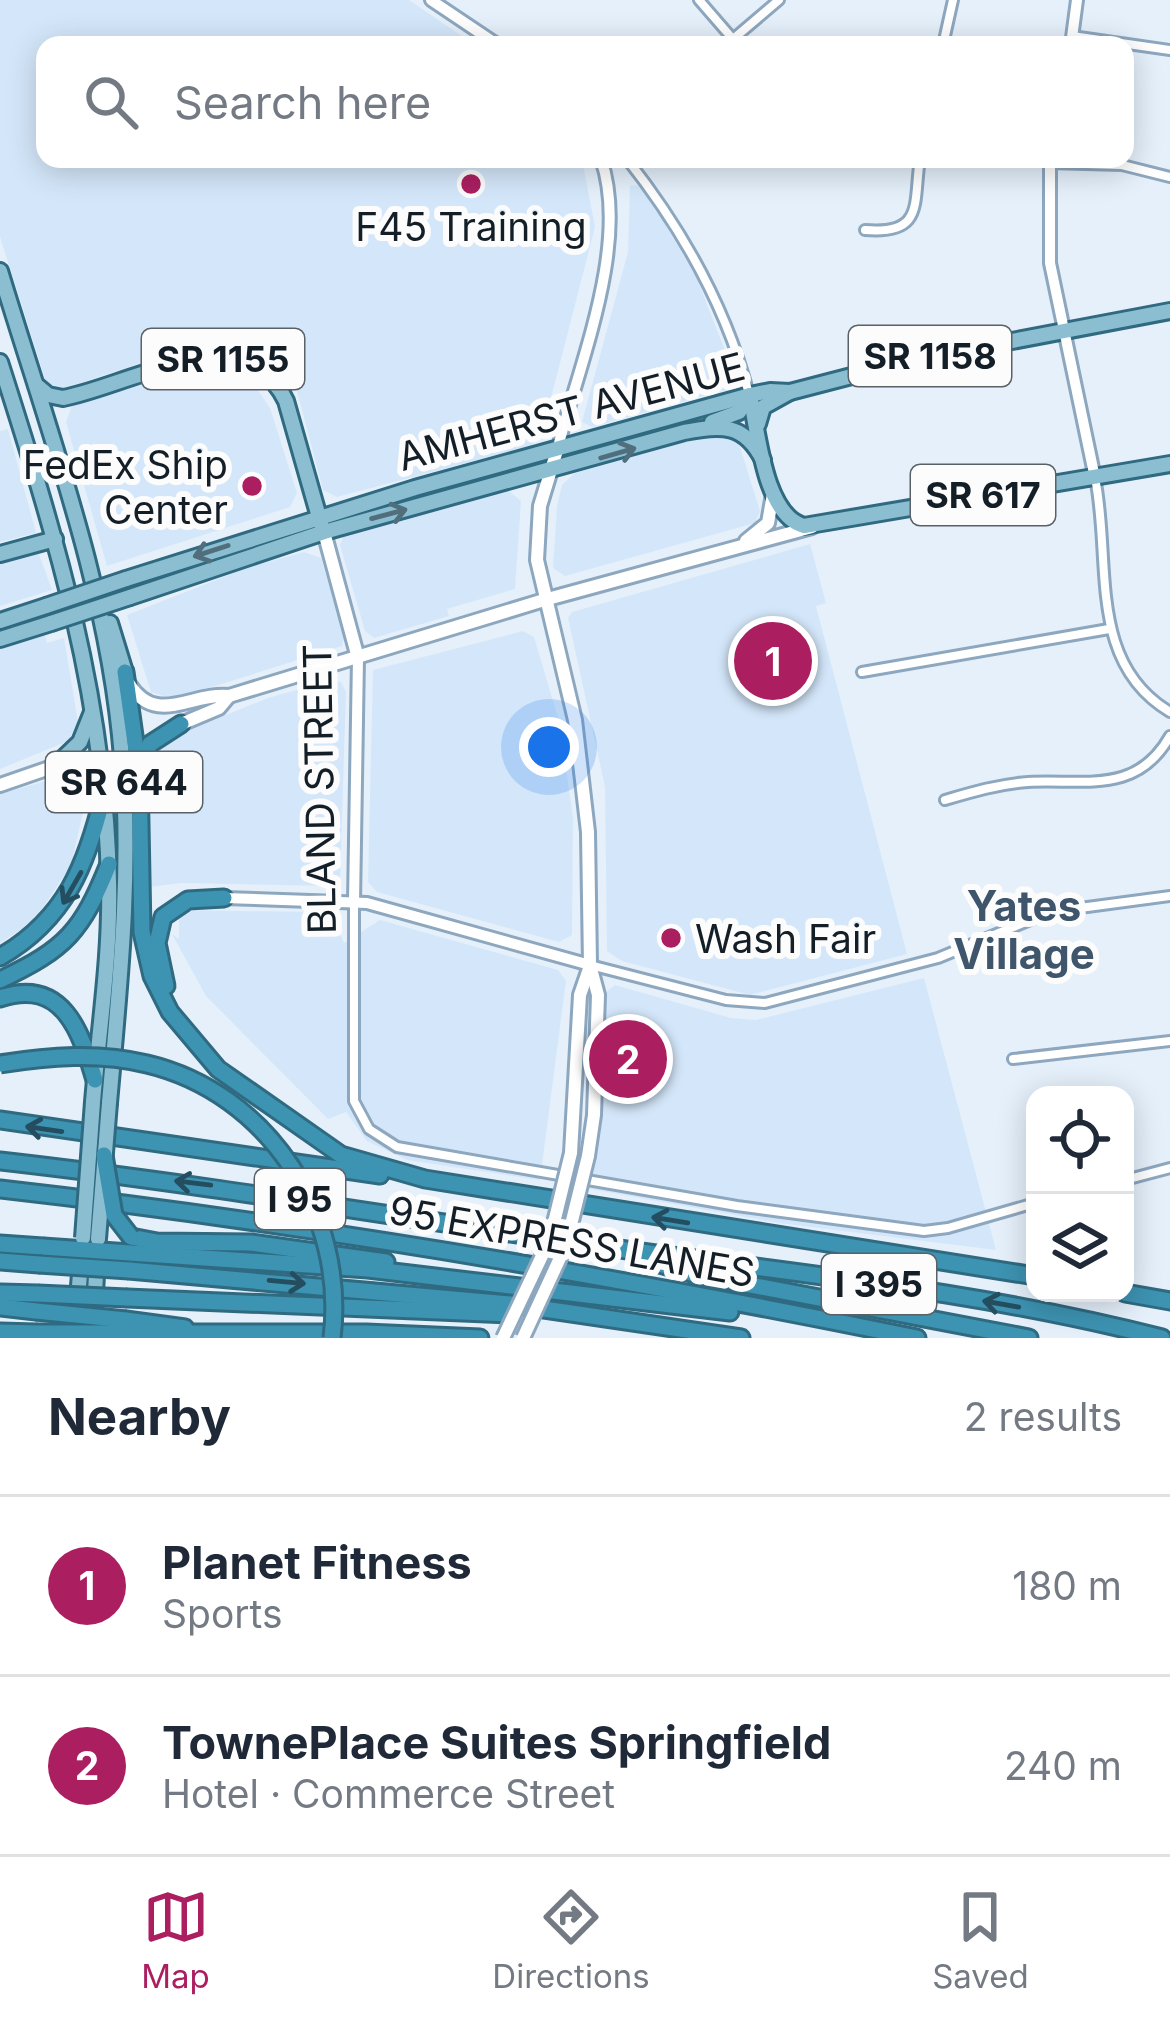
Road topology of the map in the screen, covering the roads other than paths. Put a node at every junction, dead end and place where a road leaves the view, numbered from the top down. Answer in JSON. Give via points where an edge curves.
{"nodes":[{"id":1,"x":431,"y":0,"type":"edge"},
{"id":2,"x":699,"y":0,"type":"edge"},
{"id":3,"x":779,"y":0,"type":"edge"},
{"id":4,"x":953,"y":0,"type":"edge"},
{"id":5,"x":1077,"y":0,"type":"edge"},
{"id":6,"x":485,"y":36,"type":"edge"},
{"id":7,"x":727,"y":36,"type":"edge"},
{"id":8,"x":740,"y":36,"type":"edge"},
{"id":9,"x":945,"y":36,"type":"edge"},
{"id":10,"x":1072,"y":36,"type":"edge"},
{"id":11,"x":1134,"y":46,"type":"edge"},
{"id":12,"x":1170,"y":50,"type":"edge"},
{"id":13,"x":603,"y":168,"type":"edge"},
{"id":14,"x":633,"y":168,"type":"edge"},
{"id":15,"x":919,"y":168,"type":"edge"},
{"id":16,"x":1049,"y":168,"type":"edge"},
{"id":17,"x":1134,"y":168,"type":"edge"},
{"id":18,"x":1170,"y":177,"type":"edge"},
{"id":19,"x":865,"y":230,"type":"dead end"},
{"id":20,"x":0,"y":271,"type":"edge"},
{"id":21,"x":1170,"y":311,"type":"edge"},
{"id":22,"x":1063,"y":330,"type":"junction"},
{"id":23,"x":0,"y":362,"type":"edge"},
{"id":24,"x":33,"y":381,"type":"junction"},
{"id":25,"x":790,"y":392,"type":"junction"},
{"id":26,"x":750,"y":395,"type":"junction"},
{"id":27,"x":72,"y":396,"type":"junction"},
{"id":28,"x":684,"y":432,"type":"junction"},
{"id":29,"x":758,"y":432,"type":"junction"},
{"id":30,"x":51,"y":440,"type":"junction"},
{"id":31,"x":558,"y":447,"type":"junction"},
{"id":32,"x":764,"y":460,"type":"junction"},
{"id":33,"x":1170,"y":464,"type":"edge"},
{"id":34,"x":550,"y":471,"type":"junction"},
{"id":35,"x":1095,"y":478,"type":"junction"},
{"id":36,"x":772,"y":493,"type":"junction"},
{"id":37,"x":321,"y":525,"type":"junction"},
{"id":38,"x":812,"y":526,"type":"junction"},
{"id":39,"x":55,"y":539,"type":"junction"},
{"id":40,"x":732,"y":548,"type":"junction"},
{"id":41,"x":0,"y":554,"type":"edge"},
{"id":42,"x":88,"y":562,"type":"junction"},
{"id":43,"x":544,"y":600,"type":"junction"},
{"id":44,"x":0,"y":621,"type":"edge"},
{"id":45,"x":1109,"y":629,"type":"junction"},
{"id":46,"x":0,"y":639,"type":"edge"},
{"id":47,"x":358,"y":658,"type":"junction"},
{"id":48,"x":125,"y":672,"type":"junction"},
{"id":49,"x":862,"y":672,"type":"dead end"},
{"id":50,"x":229,"y":696,"type":"junction"},
{"id":51,"x":94,"y":704,"type":"junction"},
{"id":52,"x":1170,"y":712,"type":"edge"},
{"id":53,"x":181,"y":724,"type":"joint"},
{"id":54,"x":1170,"y":736,"type":"edge"},
{"id":55,"x":56,"y":766,"type":"junction"},
{"id":56,"x":139,"y":771,"type":"junction"},
{"id":57,"x":0,"y":785,"type":"edge"},
{"id":58,"x":104,"y":793,"type":"junction"},
{"id":59,"x":945,"y":800,"type":"dead end"},
{"id":60,"x":109,"y":864,"type":"junction"},
{"id":61,"x":224,"y":898,"type":"joint"},
{"id":62,"x":1170,"y":899,"type":"edge"},
{"id":63,"x":354,"y":902,"type":"junction"},
{"id":64,"x":0,"y":957,"type":"edge"},
{"id":65,"x":590,"y":964,"type":"junction"},
{"id":66,"x":2,"y":978,"type":"edge"},
{"id":67,"x":0,"y":998,"type":"edge"},
{"id":68,"x":170,"y":1012,"type":"junction"},
{"id":69,"x":1170,"y":1041,"type":"edge"},
{"id":70,"x":1013,"y":1059,"type":"dead end"},
{"id":71,"x":0,"y":1064,"type":"edge"},
{"id":72,"x":95,"y":1080,"type":"junction"},
{"id":73,"x":101,"y":1102,"type":"junction"},
{"id":74,"x":0,"y":1120,"type":"edge"},
{"id":75,"x":104,"y":1155,"type":"junction"},
{"id":76,"x":0,"y":1161,"type":"edge"},
{"id":77,"x":1170,"y":1168,"type":"edge"},
{"id":78,"x":1134,"y":1178,"type":"edge"},
{"id":79,"x":425,"y":1179,"type":"junction"},
{"id":80,"x":0,"y":1189,"type":"edge"},
{"id":81,"x":1026,"y":1205,"type":"edge"},
{"id":82,"x":90,"y":1239,"type":"junction"},
{"id":83,"x":0,"y":1244,"type":"edge"},
{"id":84,"x":599,"y":1246,"type":"junction"},
{"id":85,"x":130,"y":1253,"type":"junction"},
{"id":86,"x":41,"y":1256,"type":"junction"},
{"id":87,"x":0,"y":1261,"type":"edge"},
{"id":88,"x":1026,"y":1275,"type":"edge"},
{"id":89,"x":0,"y":1293,"type":"edge"},
{"id":90,"x":1134,"y":1295,"type":"edge"},
{"id":91,"x":1164,"y":1301,"type":"edge"},
{"id":92,"x":37,"y":1303,"type":"junction"},
{"id":93,"x":0,"y":1307,"type":"edge"},
{"id":94,"x":627,"y":1321,"type":"junction"},
{"id":95,"x":125,"y":1326,"type":"junction"},
{"id":96,"x":869,"y":1328,"type":"junction"},
{"id":97,"x":0,"y":1331,"type":"edge"},
{"id":98,"x":210,"y":1336,"type":"edge"},
{"id":99,"x":75,"y":1338,"type":"edge"},
{"id":100,"x":92,"y":1338,"type":"edge"},
{"id":101,"x":332,"y":1338,"type":"edge"},
{"id":102,"x":480,"y":1338,"type":"edge"},
{"id":103,"x":503,"y":1338,"type":"edge"},
{"id":104,"x":523,"y":1338,"type":"edge"},
{"id":105,"x":741,"y":1338,"type":"edge"},
{"id":106,"x":917,"y":1338,"type":"edge"},
{"id":107,"x":1029,"y":1338,"type":"edge"},
{"id":108,"x":1161,"y":1338,"type":"edge"}],
"edges":[{"from":1,"to":6,"type":"street"},
{"from":2,"to":7,"type":"street"},
{"from":3,"to":8,"type":"street"},
{"from":4,"to":9,"type":"street"},
{"from":5,"to":10,"type":"street"},
{"from":11,"to":12,"type":"street"},
{"from":13,"to":31,"type":"street","via":[[611,242]]},
{"from":14,"to":26,"type":"street","via":[[704,274]]},
{"from":15,"to":19,"type":"street","via":[[910,221]]},
{"from":16,"to":22,"type":"street","via":[[1050,263]]},
{"from":17,"to":18,"type":"street"},
{"from":20,"to":24,"type":"main road","number":"SR 644"},
{"from":21,"to":22,"type":"main road","name":"AMHERST AVENUE","number":"SR 1158"},
{"from":22,"to":25,"type":"main road","name":"AMHERST AVENUE","number":"SR 1158"},
{"from":22,"to":35,"type":"street"},
{"from":23,"to":39,"type":"main road","number":"SR 644"},
{"from":24,"to":27,"type":"main road","via":[[48,395]]},
{"from":24,"to":30,"type":"main road","number":"SR 644"},
{"from":25,"to":26,"type":"main road","name":"AMHERST AVENUE","number":"SR 1158"},
{"from":25,"to":29,"type":"main road","via":[[764,407]]},
{"from":26,"to":28,"type":"main road","via":[[739,412]]},
{"from":26,"to":29,"type":"main road"},
{"from":26,"to":31,"type":"main road","name":"AMHERST AVENUE","number":"SR 1158"},
{"from":27,"to":30,"type":"main road","via":[[54,411]]},
{"from":27,"to":37,"type":"main road","name":"BLAND STREET","number":"SR 1155","via":[[195,359],[264,374],[290,410]]},
{"from":28,"to":32,"type":"main road","name":"AMHERST AVENUE","number":"SR 1158","via":[[736,428]]},
{"from":34,"to":28,"type":"main road","name":"AMHERST AVENUE","number":"SR 1158","one_way":true},
{"from":29,"to":32,"type":"main road"},
{"from":30,"to":42,"type":"main road","number":"SR 644"},
{"from":31,"to":34,"type":"main road"},
{"from":31,"to":37,"type":"main road","name":"AMHERST AVENUE","number":"SR 1158"},
{"from":32,"to":36,"type":"main road"},
{"from":33,"to":35,"type":"main road","number":"SR 617"},
{"from":37,"to":34,"type":"main road","name":"AMHERST AVENUE","number":"SR 1158","one_way":true},
{"from":34,"to":43,"type":"main road","via":[[537,538]]},
{"from":35,"to":38,"type":"main road","number":"SR 617"},
{"from":35,"to":45,"type":"street"},
{"from":36,"to":38,"type":"main road","via":[[788,519]]},
{"from":36,"to":40,"type":"main road","via":[[768,524]]},
{"from":37,"to":44,"type":"main road","name":"AMHERST AVENUE","number":"SR 1158","one_way":true,"bridge":true},
{"from":37,"to":46,"type":"main road","name":"AMHERST AVENUE","number":"SR 1158","bridge":true},
{"from":37,"to":47,"type":"main road","name":"BLAND STREET","number":"SR 1155"},
{"from":38,"to":40,"type":"main road","number":"SR 617"},
{"from":39,"to":41,"type":"main road"},
{"from":39,"to":51,"type":"main road","number":"SR 644"},
{"from":40,"to":43,"type":"main road","number":"SR 617"},
{"from":42,"to":48,"type":"main road"},
{"from":42,"to":73,"type":"main road","number":"SR 644","via":[[125,795],[124,903]]},
{"from":43,"to":47,"type":"main road","number":"SR 617"},
{"from":43,"to":65,"type":"main road","via":[[580,748]]},
{"from":45,"to":49,"type":"street"},
{"from":45,"to":52,"type":"street","via":[[1126,669]]},
{"from":47,"to":50,"type":"main road","number":"SR 617"},
{"from":47,"to":63,"type":"street","name":"BLAND STREET","number":"SR 1155"},
{"from":48,"to":50,"type":"main road","via":[[133,691],[156,706]]},
{"from":48,"to":56,"type":"highway"},
{"from":50,"to":53,"type":"main road","number":"SR 617"},
{"from":51,"to":55,"type":"main road","via":[[80,742]]},
{"from":51,"to":58,"type":"main road","number":"SR 644"},
{"from":53,"to":56,"type":"highway","via":[[150,744]]},
{"from":54,"to":59,"type":"street","via":[[1150,764],[1126,777],[1007,784]]},
{"from":55,"to":57,"type":"main road"},
{"from":55,"to":58,"type":"main road","via":[[83,771]]},
{"from":56,"to":68,"type":"highway","via":[[142,932]]},
{"from":58,"to":60,"type":"main road","number":"SR 644"},
{"from":58,"to":64,"type":"highway","one_way":true,"via":[[65,902]]},
{"from":60,"to":66,"type":"highway","via":[[76,931]]},
{"from":60,"to":72,"type":"main road","number":"SR 644"},
{"from":61,"to":63,"type":"street"},
{"from":61,"to":68,"type":"highway","via":[[188,900],[163,917],[158,957]]},
{"from":62,"to":65,"type":"street","via":[[1050,912],[938,958],[766,1003]]},
{"from":63,"to":65,"type":"street"},
{"from":63,"to":81,"type":"street","name":"BLAND STREET","via":[[352,1091],[369,1129],[397,1147],[890,1226],[937,1230]]},
{"from":65,"to":103,"type":"main road","bridge":true,"via":[[580,995],[571,1153],[550,1239]]},
{"from":65,"to":104,"type":"main road","bridge":true,"via":[[598,995],[588,1156],[566,1245]]},
{"from":67,"to":72,"type":"highway","via":[[32,993],[65,1012],[82,1035]]},
{"from":68,"to":79,"type":"highway","via":[[218,1070],[341,1155]]},
{"from":69,"to":70,"type":"street"},
{"from":71,"to":101,"type":"highway","bridge":true,"via":[[90,1056],[153,1065],[251,1118],[288,1161],[320,1221],[333,1278]]},
{"from":72,"to":73,"type":"main road","number":"SR 644"},
{"from":73,"to":75,"type":"main road","number":"SR 644","bridge":true},
{"from":73,"to":82,"type":"main road","number":"SR 644","bridge":true},
{"from":79,"to":74,"type":"highway","one_way":true},
{"from":75,"to":82,"type":"main road","number":"SR 644","bridge":true},
{"from":75,"to":85,"type":"highway","bridge":true},
{"from":84,"to":76,"type":"highway","number":"I 95","one_way":true},
{"from":77,"to":78,"type":"street"},
{"from":88,"to":79,"type":"highway","one_way":true},
{"from":80,"to":96,"type":"highway","name":"95 EXPRESS LANES","via":[[376,1239]]},
{"from":82,"to":99,"type":"main road","number":"SR 644"},
{"from":82,"to":100,"type":"main road","number":"SR 644"},
{"from":83,"to":86,"type":"highway"},
{"from":84,"to":107,"type":"highway","number":"I 95","via":[[698,1275]]},
{"from":108,"to":84,"type":"highway","number":"I 395","one_way":true,"via":[[946,1294]]},
{"from":85,"to":86,"type":"highway","number":"I 95","bridge":true},
{"from":85,"to":94,"type":"highway","number":"I 95","one_way":true},
{"from":85,"to":96,"type":"highway","via":[[147,1242],[251,1243],[484,1282]]},
{"from":86,"to":87,"type":"highway","number":"I 95"},
{"from":89,"to":92,"type":"highway"},
{"from":90,"to":91,"type":"highway"},
{"from":92,"to":93,"type":"highway"},
{"from":92,"to":94,"type":"highway","bridge":true,"via":[[127,1298]]},
{"from":92,"to":95,"type":"highway","bridge":true},
{"from":94,"to":105,"type":"highway","number":"I 95"},
{"from":95,"to":97,"type":"highway","bridge":true},
{"from":95,"to":98,"type":"highway"},
{"from":96,"to":106,"type":"highway","name":"95 EXPRESS LANES"},
{"from":98,"to":102,"type":"highway"}]}
